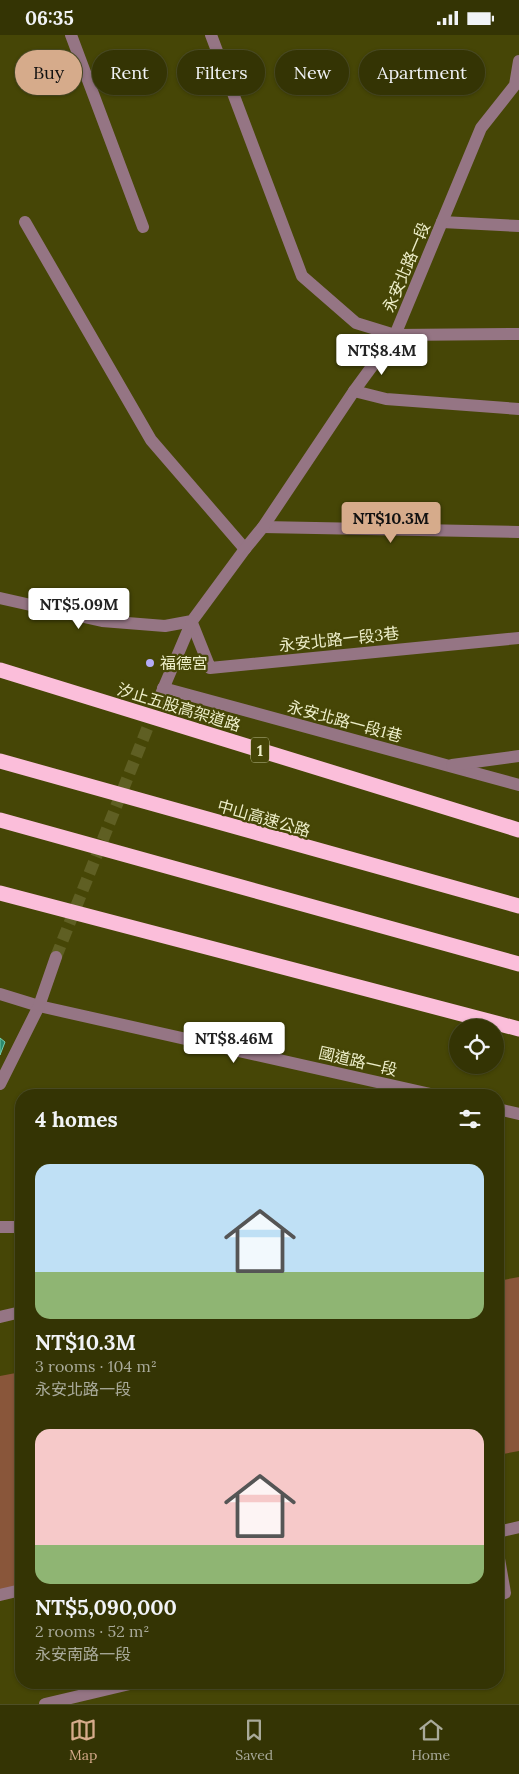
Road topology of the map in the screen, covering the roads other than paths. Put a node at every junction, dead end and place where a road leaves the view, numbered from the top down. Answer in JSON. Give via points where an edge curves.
{"nodes":[{"id":1,"x":71,"y":35,"type":"edge"},
{"id":2,"x":211,"y":35,"type":"edge"},
{"id":3,"x":519,"y":61,"type":"edge"},
{"id":4,"x":517,"y":85,"type":"edge"},
{"id":5,"x":25,"y":222,"type":"dead end"},
{"id":6,"x":442,"y":222,"type":"junction"},
{"id":7,"x":519,"y":225,"type":"edge"},
{"id":8,"x":143,"y":227,"type":"dead end"},
{"id":9,"x":519,"y":334,"type":"edge"},
{"id":10,"x":395,"y":335,"type":"junction"},
{"id":11,"x":354,"y":391,"type":"junction"},
{"id":12,"x":519,"y":409,"type":"edge"},
{"id":13,"x":263,"y":527,"type":"junction"},
{"id":14,"x":519,"y":532,"type":"edge"},
{"id":15,"x":245,"y":549,"type":"junction"},
{"id":16,"x":0,"y":598,"type":"edge"},
{"id":17,"x":192,"y":622,"type":"junction"},
{"id":18,"x":519,"y":638,"type":"edge"},
{"id":19,"x":0,"y":670,"type":"edge"},
{"id":20,"x":162,"y":691,"type":"joint"},
{"id":21,"x":519,"y":756,"type":"edge"},
{"id":22,"x":0,"y":761,"type":"edge"},
{"id":23,"x":446,"y":766,"type":"junction"},
{"id":24,"x":519,"y":785,"type":"edge"},
{"id":25,"x":0,"y":820,"type":"edge"},
{"id":26,"x":519,"y":830,"type":"edge"},
{"id":27,"x":0,"y":893,"type":"edge"},
{"id":28,"x":519,"y":906,"type":"edge"},
{"id":29,"x":56,"y":957,"type":"tunnel mouth"},
{"id":30,"x":519,"y":964,"type":"edge"},
{"id":31,"x":0,"y":995,"type":"edge"},
{"id":32,"x":39,"y":1006,"type":"junction"},
{"id":33,"x":519,"y":1029,"type":"edge"},
{"id":34,"x":0,"y":1084,"type":"edge"},
{"id":35,"x":408,"y":1089,"type":"edge"},
{"id":36,"x":504,"y":1110,"type":"edge"},
{"id":37,"x":519,"y":1114,"type":"edge"},
{"id":38,"x":0,"y":1227,"type":"edge"},
{"id":39,"x":15,"y":1227,"type":"edge"},
{"id":40,"x":15,"y":1313,"type":"edge"},
{"id":41,"x":0,"y":1317,"type":"edge"},
{"id":42,"x":519,"y":1527,"type":"edge"},
{"id":43,"x":504,"y":1531,"type":"edge"},
{"id":44,"x":15,"y":1591,"type":"edge"},
{"id":45,"x":0,"y":1595,"type":"edge"},
{"id":46,"x":109,"y":1689,"type":"edge"},
{"id":47,"x":45,"y":1704,"type":"edge"}],
"edges":[{"from":1,"to":8,"type":"street"},
{"from":2,"to":10,"type":"street","via":[[302,276],[356,323]]},
{"from":3,"to":4,"type":"street","name":"永安北路一段"},
{"from":4,"to":6,"type":"street","name":"永安北路一段","via":[[481,128]]},
{"from":5,"to":15,"type":"street","via":[[151,440]]},
{"from":6,"to":7,"type":"street"},
{"from":6,"to":10,"type":"street","name":"永安北路一段"},
{"from":9,"to":10,"type":"street"},
{"from":10,"to":11,"type":"street","name":"永安北路一段"},
{"from":11,"to":12,"type":"street","via":[[386,399]]},
{"from":11,"to":13,"type":"street","name":"永安北路一段"},
{"from":13,"to":14,"type":"street"},
{"from":13,"to":15,"type":"street","name":"永安北路一段"},
{"from":15,"to":17,"type":"street","name":"永安北路一段"},
{"from":16,"to":17,"type":"street","via":[[102,621],[164,626]]},
{"from":17,"to":18,"type":"street","name":"永安北路一段3巷","via":[[210,668]]},
{"from":17,"to":20,"type":"street","name":"永安北路一段"},
{"from":19,"to":26,"type":"highway","name":"汐止五股高架道路","number":"1","bridge":true},
{"from":20,"to":23,"type":"street","name":"永安北路一段1巷"},
{"from":21,"to":23,"type":"street"},
{"from":22,"to":28,"type":"highway","name":"中山高速公路"},
{"from":23,"to":24,"type":"street","name":"永安北路一段1巷"},
{"from":25,"to":30,"type":"highway"},
{"from":27,"to":33,"type":"highway","bridge":true},
{"from":29,"to":32,"type":"street"},
{"from":31,"to":32,"type":"street","name":"國道路一段"},
{"from":32,"to":34,"type":"street"},
{"from":32,"to":35,"type":"street","name":"國道路一段"},
{"from":36,"to":37,"type":"street"},
{"from":38,"to":39,"type":"street"},
{"from":40,"to":41,"type":"street"},
{"from":42,"to":43,"type":"street"},
{"from":44,"to":45,"type":"street"},
{"from":46,"to":47,"type":"street"}]}
